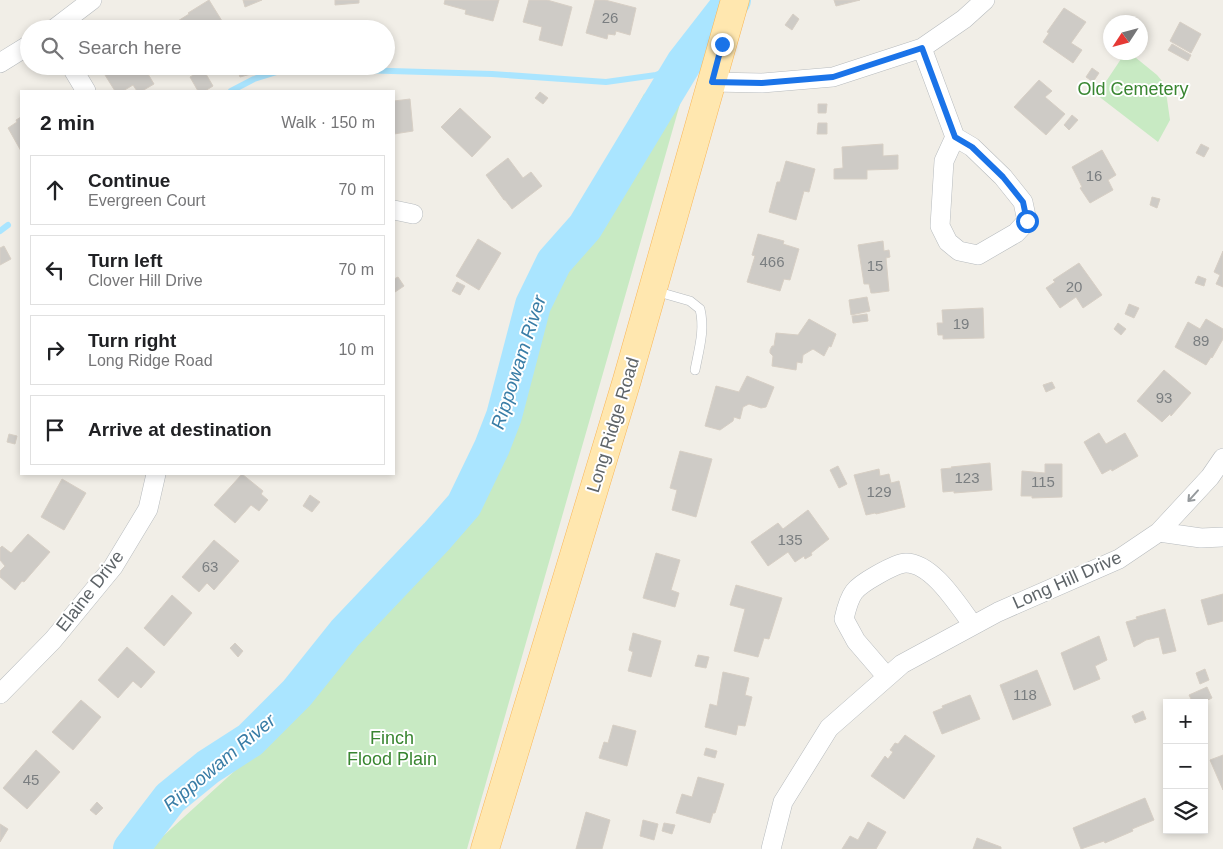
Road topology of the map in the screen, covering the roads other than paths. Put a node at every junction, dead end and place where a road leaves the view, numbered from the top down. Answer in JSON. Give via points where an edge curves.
{"nodes":[{"id":1,"x":92,"y":0,"type":"edge"},
{"id":2,"x":734,"y":0,"type":"edge"},
{"id":3,"x":985,"y":0,"type":"edge"},
{"id":4,"x":66,"y":20,"type":"edge"},
{"id":5,"x":922,"y":48,"type":"junction"},
{"id":6,"x":20,"y":51,"type":"edge"},
{"id":7,"x":0,"y":63,"type":"edge"},
{"id":8,"x":76,"y":75,"type":"edge"},
{"id":9,"x":712,"y":82,"type":"junction"},
{"id":10,"x":85,"y":90,"type":"edge"},
{"id":11,"x":955,"y":137,"type":"junction"},
{"id":12,"x":395,"y":210,"type":"edge"},
{"id":13,"x":413,"y":214,"type":"dead end"},
{"id":14,"x":652,"y":291,"type":"junction"},
{"id":15,"x":694,"y":370,"type":"dead end"},
{"id":16,"x":1223,"y":458,"type":"edge"},
{"id":17,"x":156,"y":475,"type":"edge"},
{"id":18,"x":1159,"y":532,"type":"junction"},
{"id":19,"x":1223,"y":537,"type":"edge"},
{"id":20,"x":973,"y":625,"type":"junction"},
{"id":21,"x":888,"y":677,"type":"junction"},
{"id":22,"x":0,"y":694,"type":"edge"},
{"id":23,"x":485,"y":849,"type":"edge"},
{"id":24,"x":771,"y":849,"type":"edge"}],
"edges":[{"from":1,"to":4,"type":"street"},
{"from":2,"to":9,"type":"main road","name":"Long Ridge Road"},
{"from":3,"to":5,"type":"street"},
{"from":5,"to":9,"type":"street","via":[[833,77],[762,83]]},
{"from":5,"to":11,"type":"street"},
{"from":6,"to":7,"type":"street"},
{"from":8,"to":10,"type":"street"},
{"from":9,"to":14,"type":"main road","name":"Long Ridge Road"},
{"from":11,"to":11,"type":"street","via":[[944,161],[940,226],[948,242],[959,251],[978,255],[1016,234],[1027,221],[1023,202],[1003,177],[972,147]]},
{"from":12,"to":13,"type":"street"},
{"from":14,"to":15,"type":"lane","via":[[690,301],[700,308],[702,336]]},
{"from":14,"to":23,"type":"main road","name":"Long Ridge Road"},
{"from":16,"to":18,"type":"street","name":"Long Hill Drive","one_way":true,"via":[[1210,477]]},
{"from":17,"to":22,"type":"street","name":"Elaine Drive","via":[[148,509],[113,567],[53,640]]},
{"from":18,"to":19,"type":"street","via":[[1201,538]]},
{"from":18,"to":20,"type":"street","name":"Long Hill Drive","via":[[1119,559]]},
{"from":20,"to":21,"type":"street","name":"Long Hill Drive","via":[[902,664]]},
{"from":20,"to":21,"type":"street","via":[[940,580],[921,568],[906,563],[860,584],[848,599],[844,619],[856,641]]},
{"from":21,"to":24,"type":"street","name":"Long Hill Drive","via":[[829,728],[783,802]]}]}
